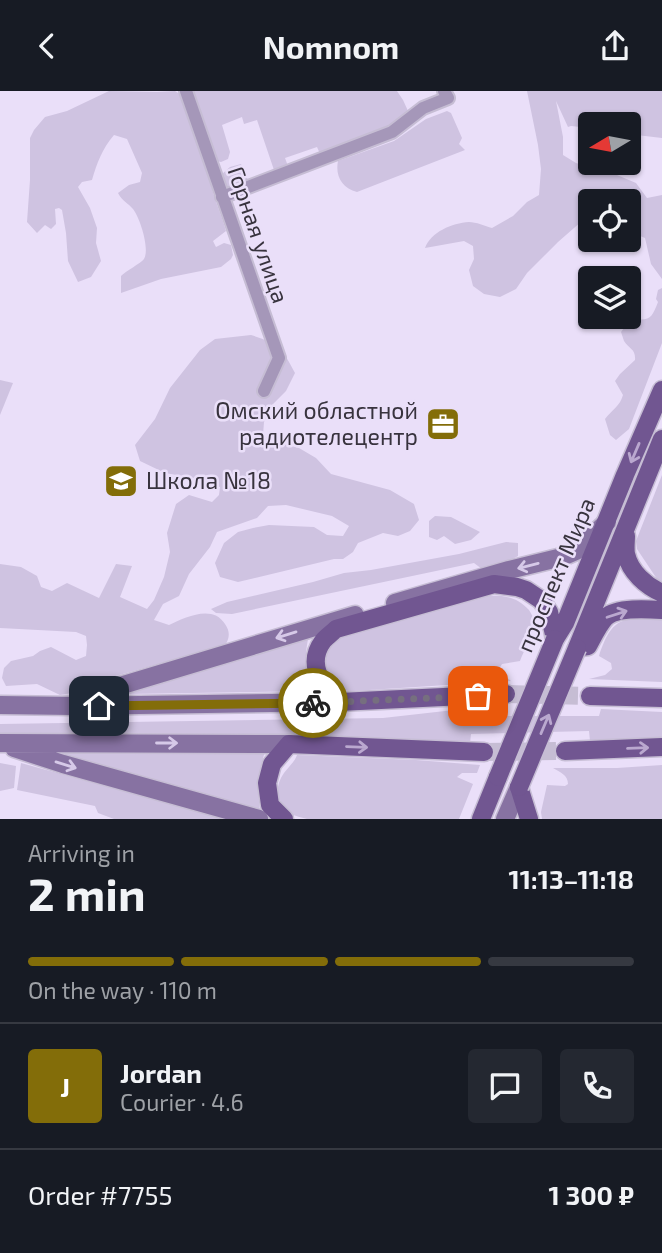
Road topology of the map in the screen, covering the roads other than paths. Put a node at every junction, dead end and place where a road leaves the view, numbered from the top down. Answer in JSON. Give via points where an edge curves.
{"nodes":[{"id":1,"x":186,"y":91,"type":"edge"},
{"id":2,"x":444,"y":91,"type":"edge"},
{"id":3,"x":222,"y":197,"type":"junction"},
{"id":4,"x":662,"y":390,"type":"edge"},
{"id":5,"x":264,"y":391,"type":"dead end"},
{"id":6,"x":662,"y":439,"type":"edge"},
{"id":7,"x":607,"y":522,"type":"junction"},
{"id":8,"x":626,"y":528,"type":"junction"},
{"id":9,"x":662,"y":593,"type":"edge"},
{"id":10,"x":662,"y":610,"type":"edge"},
{"id":11,"x":555,"y":639,"type":"junction"},
{"id":12,"x":577,"y":648,"type":"junction"},
{"id":13,"x":506,"y":694,"type":"tunnel mouth"},
{"id":14,"x":590,"y":696,"type":"tunnel mouth"},
{"id":15,"x":662,"y":698,"type":"edge"},
{"id":16,"x":339,"y":702,"type":"junction"},
{"id":17,"x":0,"y":705,"type":"edge"},
{"id":18,"x":73,"y":706,"type":"junction"},
{"id":19,"x":1,"y":743,"type":"edge"},
{"id":20,"x":289,"y":744,"type":"junction"},
{"id":21,"x":662,"y":747,"type":"edge"},
{"id":22,"x":565,"y":751,"type":"tunnel mouth"},
{"id":23,"x":484,"y":752,"type":"tunnel mouth"},
{"id":24,"x":519,"y":787,"type":"junction"},
{"id":25,"x":259,"y":819,"type":"edge"},
{"id":26,"x":284,"y":819,"type":"edge"},
{"id":27,"x":481,"y":819,"type":"edge"},
{"id":28,"x":505,"y":819,"type":"edge"},
{"id":29,"x":529,"y":819,"type":"edge"}],
"edges":[{"from":1,"to":3,"type":"street","name":"Горная улица"},
{"from":2,"to":3,"type":"street","via":[[449,98],[423,108],[392,132]]},
{"from":3,"to":5,"type":"street","name":"Горная улица","via":[[279,358]]},
{"from":4,"to":7,"type":"main road","name":"проспект Мира","one_way":true},
{"from":6,"to":8,"type":"main road","name":"проспект Мира"},
{"from":7,"to":11,"type":"main road","name":"проспект Мира"},
{"from":7,"to":18,"type":"main road","one_way":true,"via":[[576,551],[562,557],[103,691]]},
{"from":8,"to":9,"type":"main road","via":[[626,553],[632,567],[647,585]]},
{"from":8,"to":12,"type":"main road","name":"проспект Мира"},
{"from":12,"to":10,"type":"main road","one_way":true,"via":[[588,646],[613,613]]},
{"from":11,"to":16,"type":"main road","via":[[550,612],[541,600],[526,590],[494,584],[336,629],[322,642],[315,661],[320,682]]},
{"from":11,"to":27,"type":"main road","name":"проспект Мира","bridge":true},
{"from":24,"to":12,"type":"main road","name":"проспект Мира","one_way":true,"bridge":true},
{"from":13,"to":16,"type":"main road"},
{"from":14,"to":15,"type":"main road"},
{"from":16,"to":18,"type":"main road"},
{"from":17,"to":18,"type":"main road"},
{"from":19,"to":20,"type":"main road","one_way":true},
{"from":19,"to":25,"type":"main road","one_way":true},
{"from":20,"to":23,"type":"main road","one_way":true},
{"from":20,"to":26,"type":"main road","via":[[272,764],[267,783],[270,805]]},
{"from":22,"to":21,"type":"main road","one_way":true},
{"from":24,"to":28,"type":"main road","name":"проспект Мира"},
{"from":24,"to":29,"type":"main road"}]}
